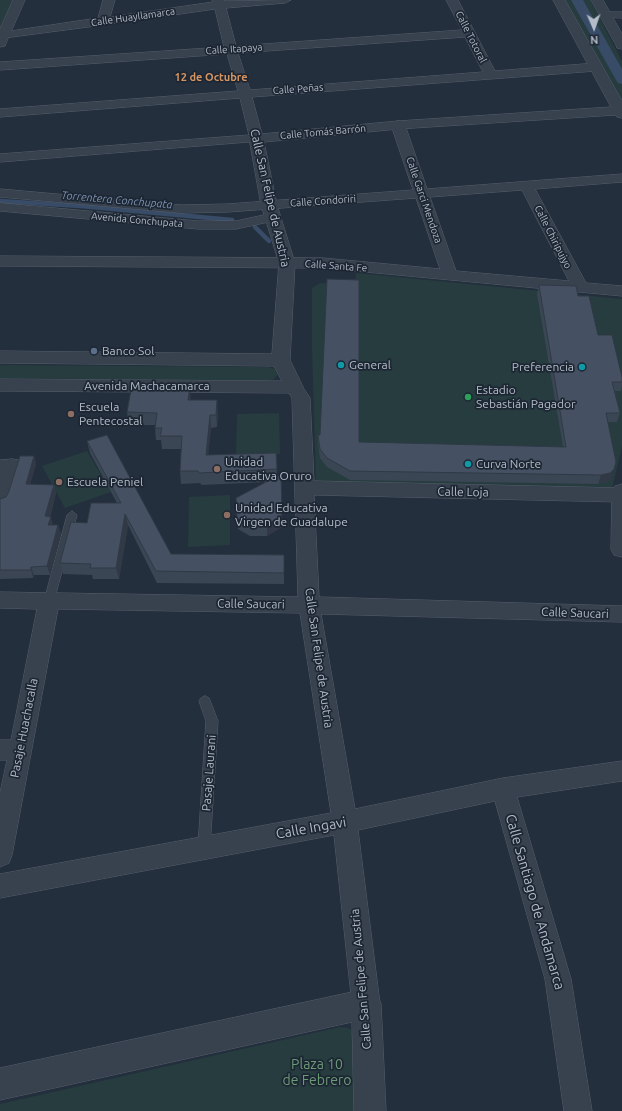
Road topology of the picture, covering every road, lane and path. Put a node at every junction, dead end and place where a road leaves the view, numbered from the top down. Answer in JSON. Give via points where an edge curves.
{"nodes":[{"id":1,"x":19,"y":0,"type":"edge"},
{"id":2,"x":109,"y":0,"type":"edge"},
{"id":3,"x":285,"y":0,"type":"edge"},
{"id":4,"x":452,"y":0,"type":"edge"},
{"id":5,"x":559,"y":0,"type":"edge"},
{"id":6,"x":597,"y":0,"type":"edge"},
{"id":7,"x":219,"y":2,"type":"edge"},
{"id":8,"x":605,"y":15,"type":"junction"},
{"id":9,"x":622,"y":15,"type":"edge"},
{"id":10,"x":103,"y":22,"type":"junction"},
{"id":11,"x":469,"y":33,"type":"junction"},
{"id":12,"x":2,"y":39,"type":"edge"},
{"id":13,"x":622,"y":45,"type":"edge"},
{"id":14,"x":231,"y":50,"type":"junction"},
{"id":15,"x":0,"y":66,"type":"edge"},
{"id":16,"x":596,"y":67,"type":"junction"},
{"id":17,"x":491,"y":75,"type":"junction"},
{"id":18,"x":245,"y":93,"type":"junction"},
{"id":19,"x":621,"y":111,"type":"edge"},
{"id":20,"x":0,"y":113,"type":"edge"},
{"id":21,"x":398,"y":125,"type":"junction"},
{"id":22,"x":256,"y":138,"type":"junction"},
{"id":23,"x":0,"y":158,"type":"edge"},
{"id":24,"x":622,"y":178,"type":"edge"},
{"id":25,"x":527,"y":186,"type":"junction"},
{"id":26,"x":0,"y":193,"type":"edge"},
{"id":27,"x":422,"y":193,"type":"junction"},
{"id":28,"x":0,"y":207,"type":"edge"},
{"id":29,"x":271,"y":211,"type":"junction"},
{"id":30,"x":0,"y":261,"type":"edge"},
{"id":31,"x":287,"y":263,"type":"junction"},
{"id":32,"x":450,"y":275,"type":"junction"},
{"id":33,"x":580,"y":287,"type":"junction"},
{"id":34,"x":622,"y":292,"type":"edge"},
{"id":35,"x":0,"y":357,"type":"edge"},
{"id":36,"x":281,"y":360,"type":"junction"},
{"id":37,"x":0,"y":385,"type":"edge"},
{"id":38,"x":294,"y":387,"type":"junction"},
{"id":39,"x":6,"y":466,"type":"edge"},
{"id":40,"x":304,"y":488,"type":"junction"},
{"id":41,"x":622,"y":493,"type":"edge"},
{"id":42,"x":0,"y":499,"type":"edge"},
{"id":43,"x":72,"y":515,"type":"dead end"},
{"id":44,"x":622,"y":549,"type":"edge"},
{"id":45,"x":0,"y":600,"type":"edge"},
{"id":46,"x":49,"y":601,"type":"junction"},
{"id":47,"x":309,"y":605,"type":"junction"},
{"id":48,"x":622,"y":614,"type":"edge"},
{"id":49,"x":206,"y":701,"type":"dead end"},
{"id":50,"x":10,"y":751,"type":"edge"},
{"id":51,"x":622,"y":771,"type":"edge"},
{"id":52,"x":503,"y":789,"type":"junction"},
{"id":53,"x":345,"y":822,"type":"junction"},
{"id":54,"x":204,"y":847,"type":"junction"},
{"id":55,"x":0,"y":854,"type":"edge"},
{"id":56,"x":0,"y":886,"type":"edge"},
{"id":57,"x":366,"y":1004,"type":"junction"},
{"id":58,"x":0,"y":1084,"type":"edge"},
{"id":59,"x":370,"y":1111,"type":"edge"},
{"id":60,"x":578,"y":1111,"type":"edge"}],
"edges":[{"from":1,"to":12,"type":"street"},
{"from":2,"to":10,"type":"street"},
{"from":3,"to":7,"type":"street","name":"Calle Huayllamarca"},
{"from":4,"to":11,"type":"street","name":"Calle Totoral"},
{"from":5,"to":16,"type":"street"},
{"from":6,"to":8,"type":"street"},
{"from":7,"to":10,"type":"street","name":"Calle Huayllamarca"},
{"from":7,"to":14,"type":"street","name":"Calle San Felipe de Austria"},
{"from":8,"to":9,"type":"street"},
{"from":8,"to":13,"type":"street"},
{"from":10,"to":12,"type":"street","name":"Calle Huayllamarca"},
{"from":11,"to":14,"type":"street","name":"Calle Itapaya"},
{"from":11,"to":17,"type":"street","name":"Calle Totoral"},
{"from":14,"to":15,"type":"street","name":"Calle Itapaya"},
{"from":14,"to":18,"type":"street","name":"Calle San Felipe de Austria"},
{"from":16,"to":17,"type":"street","name":"Calle Peñas"},
{"from":16,"to":19,"type":"street"},
{"from":17,"to":18,"type":"street","name":"Calle Peñas"},
{"from":18,"to":20,"type":"street","name":"Calle Peñas"},
{"from":18,"to":22,"type":"street","name":"Calle San Felipe de Austria"},
{"from":19,"to":21,"type":"street","name":"Calle Tomás Barrón"},
{"from":21,"to":22,"type":"street","name":"Calle Tomás Barrón"},
{"from":21,"to":27,"type":"street","name":"Calle Garci Mendoza"},
{"from":22,"to":23,"type":"street","name":"Calle Tomás Barrón"},
{"from":22,"to":29,"type":"street","name":"Calle San Felipe de Austria"},
{"from":24,"to":25,"type":"street","name":"Calle Condoriri"},
{"from":25,"to":27,"type":"street","name":"Calle Condoriri"},
{"from":25,"to":33,"type":"street","name":"Calle Chiripujyo"},
{"from":26,"to":29,"type":"street","name":"Calle Condoriri","via":[[181,209],[228,208]]},
{"from":27,"to":29,"type":"street","name":"Calle Condoriri"},
{"from":27,"to":32,"type":"street","name":"Calle Garci Mendoza"},
{"from":28,"to":29,"type":"street","name":"Avenida Conchupata","via":[[198,225],[236,225]]},
{"from":29,"to":31,"type":"street","name":"Calle San Felipe de Austria"},
{"from":30,"to":31,"type":"street","name":"Calle Santa Fe"},
{"from":31,"to":32,"type":"street","name":"Calle Santa Fe","via":[[323,263]]},
{"from":31,"to":36,"type":"street","name":"Calle San Felipe de Austria"},
{"from":32,"to":33,"type":"street","name":"Calle Santa Fe"},
{"from":33,"to":34,"type":"street","name":"Calle Santa Fe"},
{"from":35,"to":36,"type":"street"},
{"from":36,"to":38,"type":"street","name":"Calle San Felipe de Austria"},
{"from":37,"to":38,"type":"street","name":"Avenida Machacamarca"},
{"from":38,"to":40,"type":"street","name":"Calle San Felipe de Austria","via":[[301,398]]},
{"from":39,"to":42,"type":"street"},
{"from":40,"to":41,"type":"street","name":"Calle Loja"},
{"from":40,"to":47,"type":"street","name":"Calle San Felipe de Austria"},
{"from":41,"to":44,"type":"street"},
{"from":43,"to":46,"type":"lane"},
{"from":45,"to":46,"type":"street","name":"Calle Saucari"},
{"from":46,"to":47,"type":"street","name":"Calle Saucari"},
{"from":46,"to":50,"type":"street","name":"Pasaje Huachacalla"},
{"from":47,"to":48,"type":"street","name":"Calle Saucari"},
{"from":47,"to":53,"type":"street","name":"Calle San Felipe de Austria"},
{"from":49,"to":54,"type":"lane","name":"Pasaje Laurani","via":[[212,721]]},
{"from":50,"to":55,"type":"street","name":"Pasaje Huachacalla"},
{"from":51,"to":52,"type":"street","name":"Calle Ingavi"},
{"from":52,"to":53,"type":"street","name":"Calle Ingavi"},
{"from":52,"to":60,"type":"street","name":"Calle Santiago de Andamarca","via":[[558,980]]},
{"from":53,"to":54,"type":"street","name":"Calle Ingavi"},
{"from":53,"to":57,"type":"street","name":"Calle San Felipe de Austria"},
{"from":54,"to":56,"type":"street","name":"Calle Ingavi"},
{"from":57,"to":58,"type":"street"},
{"from":57,"to":59,"type":"street","name":"Calle San Felipe de Austria"}]}
